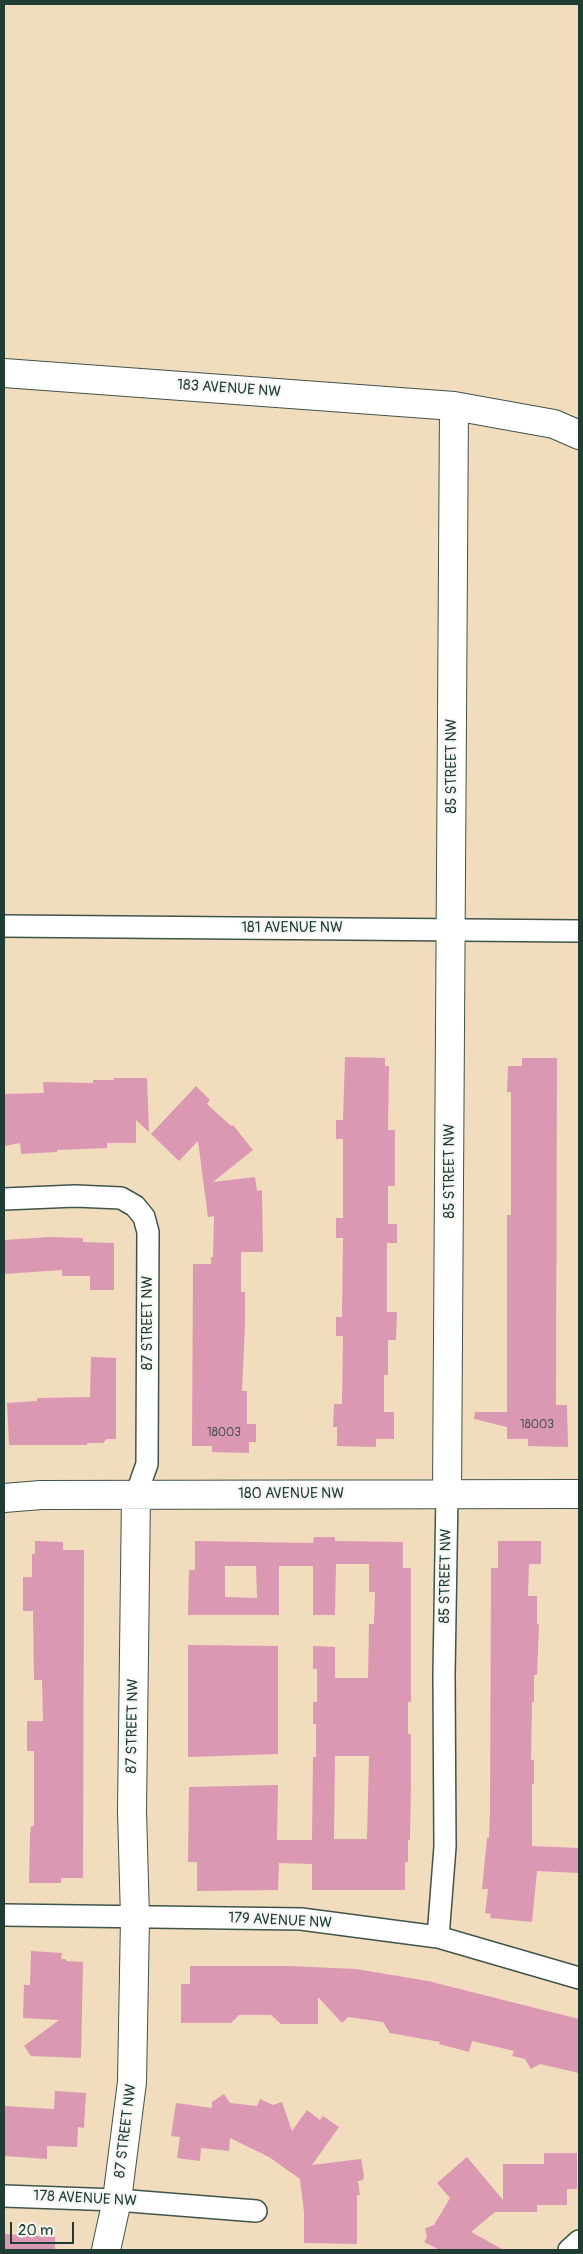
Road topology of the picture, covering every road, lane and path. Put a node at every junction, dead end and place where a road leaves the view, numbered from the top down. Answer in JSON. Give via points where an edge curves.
{"nodes":[{"id":1,"x":4,"y":373,"type":"edge"},
{"id":2,"x":454,"y":406,"type":"junction"},
{"id":3,"x":579,"y":435,"type":"edge"},
{"id":4,"x":4,"y":926,"type":"edge"},
{"id":5,"x":451,"y":929,"type":"junction"},
{"id":6,"x":579,"y":931,"type":"edge"},
{"id":7,"x":4,"y":1199,"type":"edge"},
{"id":8,"x":447,"y":1493,"type":"junction"},
{"id":9,"x":579,"y":1494,"type":"edge"},
{"id":10,"x":136,"y":1495,"type":"junction"},
{"id":11,"x":4,"y":1498,"type":"edge"},
{"id":12,"x":4,"y":1915,"type":"edge"},
{"id":13,"x":135,"y":1918,"type":"junction"},
{"id":14,"x":438,"y":1937,"type":"junction"},
{"id":15,"x":579,"y":1978,"type":"edge"},
{"id":16,"x":4,"y":2196,"type":"edge"},
{"id":17,"x":117,"y":2200,"type":"junction"},
{"id":18,"x":256,"y":2211,"type":"dead end"},
{"id":19,"x":579,"y":2241,"type":"edge"},
{"id":20,"x":106,"y":2250,"type":"edge"},
{"id":21,"x":569,"y":2250,"type":"edge"}],
"edges":[{"from":1,"to":2,"type":"street","name":"183 AVENUE NW"},
{"from":2,"to":3,"type":"street","name":"183 AVENUE NW","via":[[554,424]]},
{"from":2,"to":5,"type":"street","name":"85 STREET NW"},
{"from":4,"to":5,"type":"street","name":"181 AVENUE NW"},
{"from":5,"to":6,"type":"street","name":"181 AVENUE NW"},
{"from":5,"to":8,"type":"street","name":"85 STREET NW"},
{"from":7,"to":10,"type":"street","name":"87 STREET NW","via":[[106,1196],[121,1198],[135,1206],[144,1217],[148,1232],[146,1464]]},
{"from":8,"to":9,"type":"street","name":"180 AVENUE NW"},
{"from":8,"to":10,"type":"street","name":"180 AVENUE NW"},
{"from":8,"to":14,"type":"street","name":"85 STREET NW","via":[[445,1847]]},
{"from":10,"to":11,"type":"street","name":"180 AVENUE NW"},
{"from":10,"to":13,"type":"street","name":"87 STREET NW","via":[[132,1811]]},
{"from":12,"to":13,"type":"street","name":"179 AVENUE NW"},
{"from":13,"to":14,"type":"street","name":"179 AVENUE NW","via":[[301,1919]]},
{"from":13,"to":17,"type":"street","name":"87 STREET NW","via":[[132,2082]]},
{"from":14,"to":15,"type":"street","name":"179 AVENUE NW"},
{"from":16,"to":17,"type":"street","name":"178 AVENUE NW"},
{"from":17,"to":18,"type":"street","name":"178 AVENUE NW"},
{"from":17,"to":20,"type":"street","name":"87 STREET NW"},
{"from":19,"to":21,"type":"street"}]}
